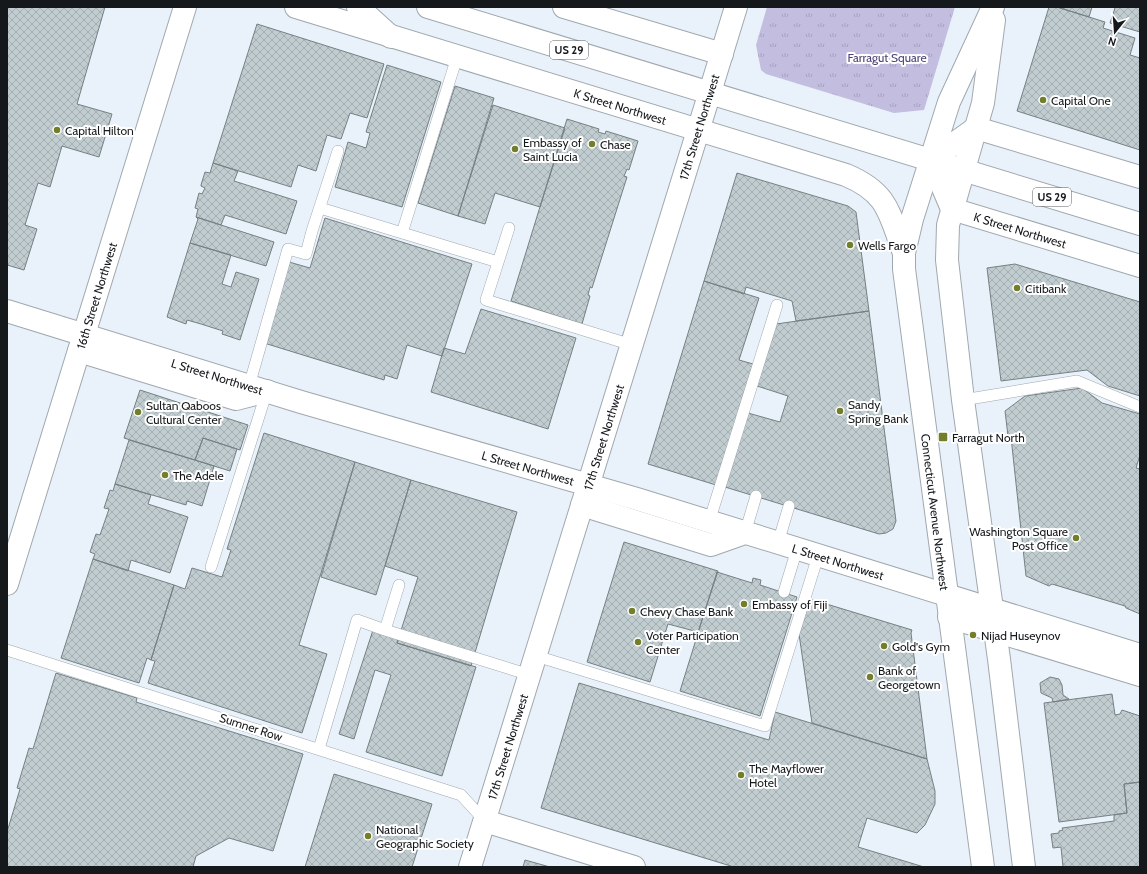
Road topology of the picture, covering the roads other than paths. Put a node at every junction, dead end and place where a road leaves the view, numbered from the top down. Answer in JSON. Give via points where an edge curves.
{"nodes":[{"id":1,"x":185,"y":7,"type":"edge"},
{"id":2,"x":296,"y":7,"type":"edge"},
{"id":3,"x":358,"y":7,"type":"edge"},
{"id":4,"x":428,"y":7,"type":"edge"},
{"id":5,"x":564,"y":7,"type":"edge"},
{"id":6,"x":736,"y":7,"type":"edge"},
{"id":7,"x":994,"y":7,"type":"edge"},
{"id":8,"x":391,"y":36,"type":"junction"},
{"id":9,"x":722,"y":54,"type":"junction"},
{"id":10,"x":457,"y":57,"type":"junction"},
{"id":11,"x":710,"y":92,"type":"junction"},
{"id":12,"x":976,"y":128,"type":"junction"},
{"id":13,"x":698,"y":130,"type":"junction"},
{"id":14,"x":338,"y":151,"type":"dead end"},
{"id":15,"x":931,"y":160,"type":"junction"},
{"id":16,"x":963,"y":170,"type":"junction"},
{"id":17,"x":1140,"y":178,"type":"edge"},
{"id":18,"x":320,"y":208,"type":"junction"},
{"id":19,"x":952,"y":209,"type":"junction"},
{"id":20,"x":1140,"y":224,"type":"edge"},
{"id":21,"x":509,"y":228,"type":"dead end"},
{"id":22,"x":402,"y":233,"type":"junction"},
{"id":23,"x":904,"y":254,"type":"junction"},
{"id":24,"x":498,"y":262,"type":"junction"},
{"id":25,"x":1140,"y":266,"type":"edge"},
{"id":26,"x":777,"y":305,"type":"dead end"},
{"id":27,"x":7,"y":311,"type":"edge"},
{"id":28,"x":81,"y":343,"type":"junction"},
{"id":29,"x":632,"y":345,"type":"junction"},
{"id":30,"x":258,"y":389,"type":"junction"},
{"id":31,"x":963,"y":400,"type":"junction"},
{"id":32,"x":1140,"y":407,"type":"edge"},
{"id":33,"x":585,"y":496,"type":"junction"},
{"id":34,"x":756,"y":496,"type":"dead end"},
{"id":35,"x":789,"y":506,"type":"dead end"},
{"id":36,"x":709,"y":522,"type":"junction"},
{"id":37,"x":745,"y":533,"type":"junction"},
{"id":38,"x":788,"y":546,"type":"junction"},
{"id":39,"x":818,"y":556,"type":"junction"},
{"id":40,"x":211,"y":568,"type":"dead end"},
{"id":41,"x":7,"y":584,"type":"edge"},
{"id":42,"x":399,"y":586,"type":"dead end"},
{"id":43,"x":784,"y":592,"type":"dead end"},
{"id":44,"x":946,"y":595,"type":"junction"},
{"id":45,"x":991,"y":609,"type":"junction"},
{"id":46,"x":949,"y":617,"type":"junction"},
{"id":47,"x":386,"y":630,"type":"junction"},
{"id":48,"x":995,"y":631,"type":"junction"},
{"id":49,"x":7,"y":650,"type":"edge"},
{"id":50,"x":1140,"y":654,"type":"edge"},
{"id":51,"x":533,"y":665,"type":"junction"},
{"id":52,"x":1140,"y":675,"type":"edge"},
{"id":53,"x":319,"y":749,"type":"junction"},
{"id":54,"x":485,"y":821,"type":"junction"},
{"id":55,"x":470,"y":867,"type":"edge"},
{"id":56,"x":634,"y":867,"type":"edge"},
{"id":57,"x":983,"y":867,"type":"edge"},
{"id":58,"x":1024,"y":867,"type":"edge"}],
"edges":[{"from":1,"to":28,"type":"main road","name":"16th Street Northwest"},
{"from":2,"to":8,"type":"main road","name":"K Street Northwest"},
{"from":3,"to":8,"type":"main road"},
{"from":4,"to":11,"type":"main road","number":"US 29"},
{"from":5,"to":9,"type":"main road"},
{"from":6,"to":9,"type":"main road","name":"17th Street Northwest"},
{"from":7,"to":12,"type":"main road","via":[[983,103]]},
{"from":7,"to":15,"type":"main road","via":[[949,102]]},
{"from":8,"to":10,"type":"main road","name":"K Street Northwest"},
{"from":9,"to":11,"type":"main road","name":"17th Street Northwest"},
{"from":10,"to":13,"type":"main road","name":"K Street Northwest"},
{"from":10,"to":22,"type":"lane"},
{"from":11,"to":13,"type":"main road","name":"17th Street Northwest"},
{"from":11,"to":15,"type":"main road","number":"US 29"},
{"from":12,"to":15,"type":"main road"},
{"from":12,"to":16,"type":"main road"},
{"from":12,"to":17,"type":"main road"},
{"from":13,"to":23,"type":"main road","name":"K Street Northwest","via":[[846,175],[866,184],[886,206]]},
{"from":13,"to":29,"type":"main road","name":"17th Street Northwest"},
{"from":14,"to":18,"type":"lane"},
{"from":15,"to":16,"type":"main road","number":"US 29"},
{"from":15,"to":19,"type":"main road"},
{"from":15,"to":23,"type":"main road","name":"Connecticut Avenue Northwest"},
{"from":16,"to":19,"type":"main road"},
{"from":16,"to":20,"type":"main road","number":"US 29"},
{"from":18,"to":22,"type":"lane"},
{"from":18,"to":30,"type":"lane","via":[[306,254],[288,249]]},
{"from":19,"to":25,"type":"main road","name":"K Street Northwest"},
{"from":19,"to":31,"type":"main road","via":[[948,225],[947,260]]},
{"from":21,"to":24,"type":"lane"},
{"from":22,"to":24,"type":"lane"},
{"from":23,"to":44,"type":"main road","name":"Connecticut Avenue Northwest"},
{"from":24,"to":29,"type":"lane","via":[[486,300]]},
{"from":26,"to":36,"type":"lane"},
{"from":27,"to":28,"type":"main road","name":"L Street Northwest"},
{"from":28,"to":30,"type":"main road","name":"L Street Northwest"},
{"from":28,"to":41,"type":"main road","name":"16th Street Northwest"},
{"from":29,"to":33,"type":"main road","name":"17th Street Northwest"},
{"from":30,"to":33,"type":"main road","name":"L Street Northwest"},
{"from":30,"to":40,"type":"lane"},
{"from":31,"to":32,"type":"lane","via":[[1076,381]]},
{"from":31,"to":45,"type":"main road"},
{"from":33,"to":36,"type":"main road","name":"L Street Northwest"},
{"from":33,"to":37,"type":"main road","via":[[711,545]]},
{"from":33,"to":51,"type":"main road","name":"17th Street Northwest"},
{"from":34,"to":37,"type":"lane"},
{"from":35,"to":38,"type":"lane"},
{"from":36,"to":37,"type":"main road","name":"L Street Northwest"},
{"from":37,"to":38,"type":"main road","name":"L Street Northwest"},
{"from":38,"to":39,"type":"main road","name":"L Street Northwest"},
{"from":38,"to":43,"type":"lane"},
{"from":39,"to":44,"type":"main road","name":"L Street Northwest"},
{"from":39,"to":51,"type":"lane","via":[[765,726]]},
{"from":42,"to":47,"type":"lane"},
{"from":44,"to":45,"type":"main road","name":"L Street Northwest"},
{"from":44,"to":46,"type":"main road","name":"Connecticut Avenue Northwest"},
{"from":45,"to":48,"type":"main road"},
{"from":45,"to":50,"type":"main road","name":"L Street Northwest"},
{"from":46,"to":48,"type":"main road"},
{"from":46,"to":57,"type":"main road","name":"Connecticut Avenue Northwest"},
{"from":47,"to":51,"type":"lane"},
{"from":47,"to":53,"type":"lane","via":[[356,620]]},
{"from":48,"to":52,"type":"main road"},
{"from":48,"to":58,"type":"main road"},
{"from":49,"to":53,"type":"lane","name":"Sumner Row"},
{"from":51,"to":54,"type":"main road","name":"17th Street Northwest"},
{"from":53,"to":54,"type":"lane","name":"Sumner Row","via":[[461,795]]},
{"from":54,"to":55,"type":"main road","name":"17th Street Northwest"},
{"from":54,"to":56,"type":"main road"}]}
